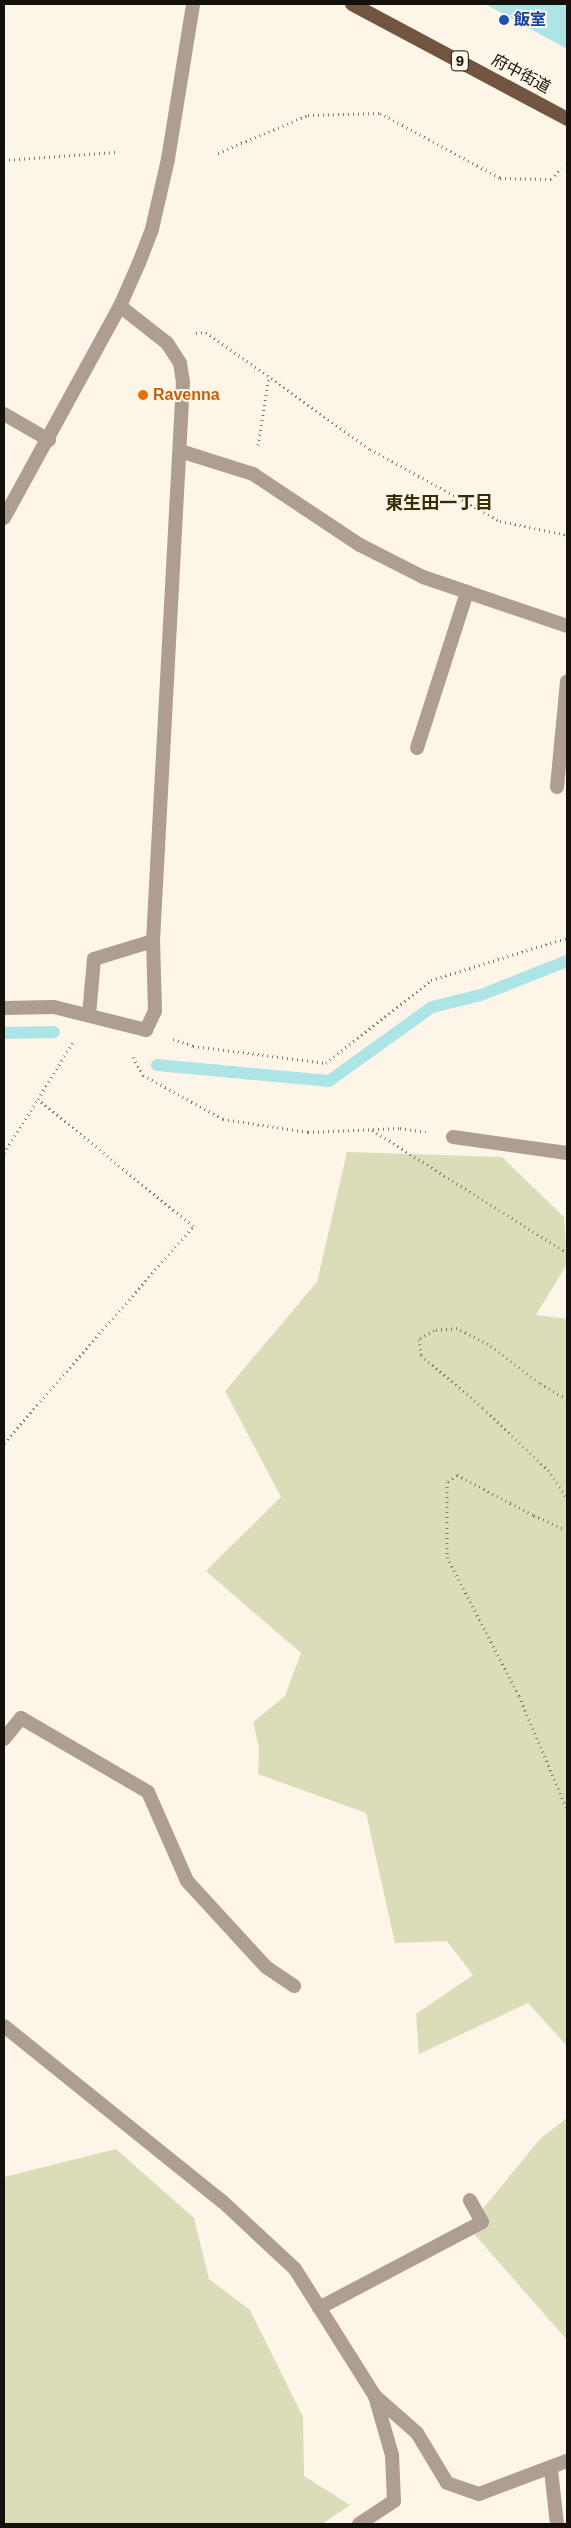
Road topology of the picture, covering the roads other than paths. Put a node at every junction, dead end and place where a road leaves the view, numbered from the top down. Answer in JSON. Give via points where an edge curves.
{"nodes":[{"id":1,"x":193,"y":4,"type":"edge"},
{"id":2,"x":352,"y":4,"type":"edge"},
{"id":3,"x":567,"y":119,"type":"edge"},
{"id":4,"x":120,"y":306,"type":"junction"},
{"id":5,"x":4,"y":414,"type":"edge"},
{"id":6,"x":49,"y":440,"type":"junction"},
{"id":7,"x":180,"y":452,"type":"junction"},
{"id":8,"x":4,"y":518,"type":"edge"},
{"id":9,"x":468,"y":592,"type":"junction"},
{"id":10,"x":567,"y":626,"type":"edge"},
{"id":11,"x":567,"y":681,"type":"edge"},
{"id":12,"x":417,"y":748,"type":"dead end"},
{"id":13,"x":557,"y":787,"type":"dead end"},
{"id":14,"x":153,"y":941,"type":"junction"},
{"id":15,"x":4,"y":1008,"type":"edge"},
{"id":16,"x":88,"y":1015,"type":"junction"},
{"id":17,"x":453,"y":1136,"type":"road end"},
{"id":18,"x":567,"y":1153,"type":"edge"},
{"id":19,"x":4,"y":1740,"type":"edge"},
{"id":20,"x":294,"y":1986,"type":"dead end"},
{"id":21,"x":4,"y":2026,"type":"edge"},
{"id":22,"x":470,"y":2200,"type":"dead end"},
{"id":23,"x":319,"y":2308,"type":"junction"},
{"id":24,"x":375,"y":2396,"type":"junction"},
{"id":25,"x":567,"y":2461,"type":"edge"},
{"id":26,"x":551,"y":2470,"type":"junction"},
{"id":27,"x":359,"y":2524,"type":"edge"},
{"id":28,"x":557,"y":2524,"type":"edge"}],
"edges":[{"from":1,"to":4,"type":"street","via":[[168,159],[152,229]]},
{"from":2,"to":3,"type":"main road","name":"府中街道","number":"9"},
{"from":4,"to":6,"type":"street"},
{"from":4,"to":7,"type":"street","via":[[167,343],[180,362],[183,382]]},
{"from":5,"to":6,"type":"street"},
{"from":6,"to":8,"type":"street"},
{"from":7,"to":9,"type":"street","via":[[253,474],[360,544],[423,577]]},
{"from":7,"to":14,"type":"street"},
{"from":9,"to":10,"type":"street"},
{"from":9,"to":12,"type":"street"},
{"from":11,"to":13,"type":"street"},
{"from":14,"to":16,"type":"street","via":[[94,959]]},
{"from":14,"to":16,"type":"street","via":[[154,1011],[146,1030]]},
{"from":15,"to":16,"type":"street","via":[[54,1007]]},
{"from":17,"to":18,"type":"street"},
{"from":19,"to":20,"type":"street","via":[[21,1718],[148,1792],[188,1881],[266,1967]]},
{"from":21,"to":23,"type":"street","via":[[222,2201],[295,2269]]},
{"from":22,"to":23,"type":"street","via":[[482,2222]]},
{"from":23,"to":24,"type":"street"},
{"from":24,"to":26,"type":"street","via":[[417,2433],[447,2483],[479,2494]]},
{"from":24,"to":27,"type":"street","via":[[392,2455],[394,2501]]},
{"from":25,"to":26,"type":"street"},
{"from":26,"to":28,"type":"street"}]}
